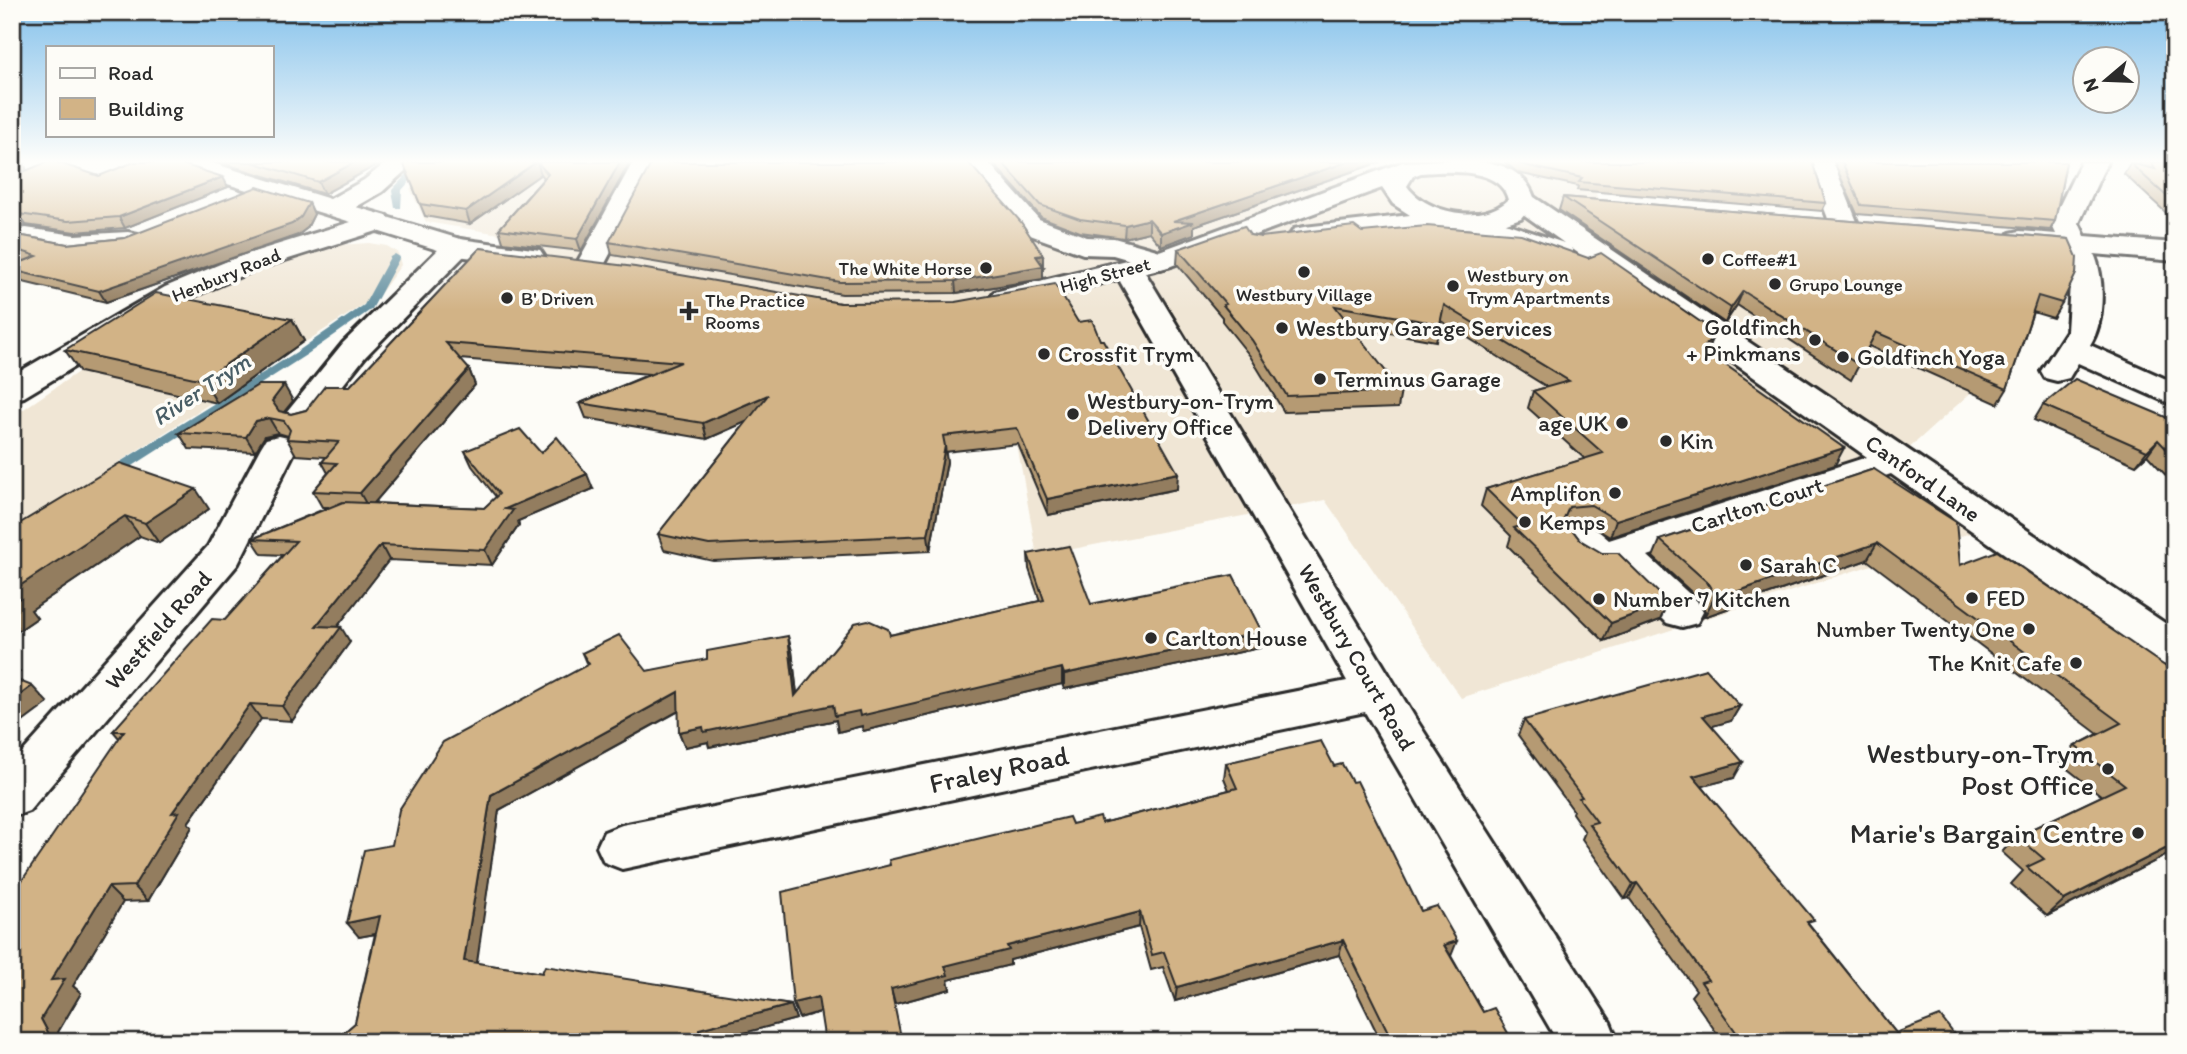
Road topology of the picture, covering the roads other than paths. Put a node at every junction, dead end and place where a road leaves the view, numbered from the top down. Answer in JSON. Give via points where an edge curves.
{"nodes":[{"id":1,"x":344,"y":211,"type":"edge"},
{"id":2,"x":614,"y":211,"type":"edge"},
{"id":3,"x":1017,"y":211,"type":"edge"},
{"id":4,"x":1291,"y":211,"type":"edge"},
{"id":5,"x":1423,"y":211,"type":"edge"},
{"id":6,"x":1511,"y":211,"type":"edge"},
{"id":7,"x":1540,"y":211,"type":"edge"},
{"id":8,"x":1839,"y":211,"type":"edge"},
{"id":9,"x":2071,"y":211,"type":"edge"},
{"id":10,"x":1464,"y":220,"type":"junction"},
{"id":11,"x":377,"y":222,"type":"junction"},
{"id":12,"x":1844,"y":224,"type":"edge"},
{"id":13,"x":155,"y":230,"type":"edge"},
{"id":14,"x":26,"y":236,"type":"edge"},
{"id":15,"x":1992,"y":236,"type":"edge"},
{"id":16,"x":2073,"y":243,"type":"junction"},
{"id":17,"x":1083,"y":245,"type":"junction"},
{"id":18,"x":457,"y":247,"type":"junction"},
{"id":19,"x":2175,"y":252,"type":"edge"},
{"id":20,"x":1145,"y":264,"type":"junction"},
{"id":21,"x":982,"y":302,"type":"edge"},
{"id":22,"x":1670,"y":306,"type":"junction"},
{"id":23,"x":12,"y":390,"type":"edge"},
{"id":24,"x":2175,"y":396,"type":"edge"},
{"id":25,"x":1895,"y":460,"type":"junction"},
{"id":26,"x":1579,"y":535,"type":"edge"},
{"id":27,"x":1619,"y":551,"type":"junction"},
{"id":28,"x":1682,"y":612,"type":"dead end"},
{"id":29,"x":2175,"y":652,"type":"edge"},
{"id":30,"x":1377,"y":692,"type":"junction"},
{"id":31,"x":12,"y":797,"type":"edge"},
{"id":32,"x":622,"y":847,"type":"dead end"},
{"id":33,"x":1590,"y":1042,"type":"edge"}],
"edges":[{"from":1,"to":11,"type":"street"},
{"from":2,"to":18,"type":"street","via":[[581,262]]},
{"from":3,"to":17,"type":"street","via":[[1029,225]]},
{"from":4,"to":20,"type":"street","name":"High Street"},
{"from":5,"to":10,"type":"street","name":"High Street"},
{"from":6,"to":10,"type":"street","name":"High Street"},
{"from":7,"to":22,"type":"street","name":"Canford Lane"},
{"from":8,"to":12,"type":"street"},
{"from":9,"to":16,"type":"street","via":[[2065,223]]},
{"from":10,"to":20,"type":"street","name":"High Street","via":[[1316,233]]},
{"from":10,"to":22,"type":"street","name":"Canford Lane","via":[[1576,258]]},
{"from":11,"to":18,"type":"street"},
{"from":11,"to":23,"type":"street","name":"Henbury Road","via":[[247,263],[176,293]]},
{"from":13,"to":14,"type":"street","via":[[100,243]]},
{"from":15,"to":16,"type":"street"},
{"from":16,"to":19,"type":"street"},
{"from":16,"to":24,"type":"street","via":[[2086,268],[2083,331],[2064,360]]},
{"from":17,"to":20,"type":"street","via":[[1114,247]]},
{"from":17,"to":20,"type":"street","via":[[1093,257]]},
{"from":18,"to":31,"type":"street","name":"Westfield Road","via":[[354,350],[289,432],[224,554]]},
{"from":20,"to":21,"type":"street","name":"High Street"},
{"from":20,"to":30,"type":"street","name":"Westbury Court Road"},
{"from":22,"to":25,"type":"street","name":"Canford Lane"},
{"from":25,"to":27,"type":"street","name":"Carlton Court"},
{"from":25,"to":29,"type":"street","name":"Canford Lane"},
{"from":26,"to":27,"type":"street","name":"Carlton Court","via":[[1602,557]]},
{"from":27,"to":28,"type":"street"},
{"from":30,"to":32,"type":"street","name":"Fraley Road"},
{"from":30,"to":33,"type":"street","name":"Westbury Court Road"}]}
